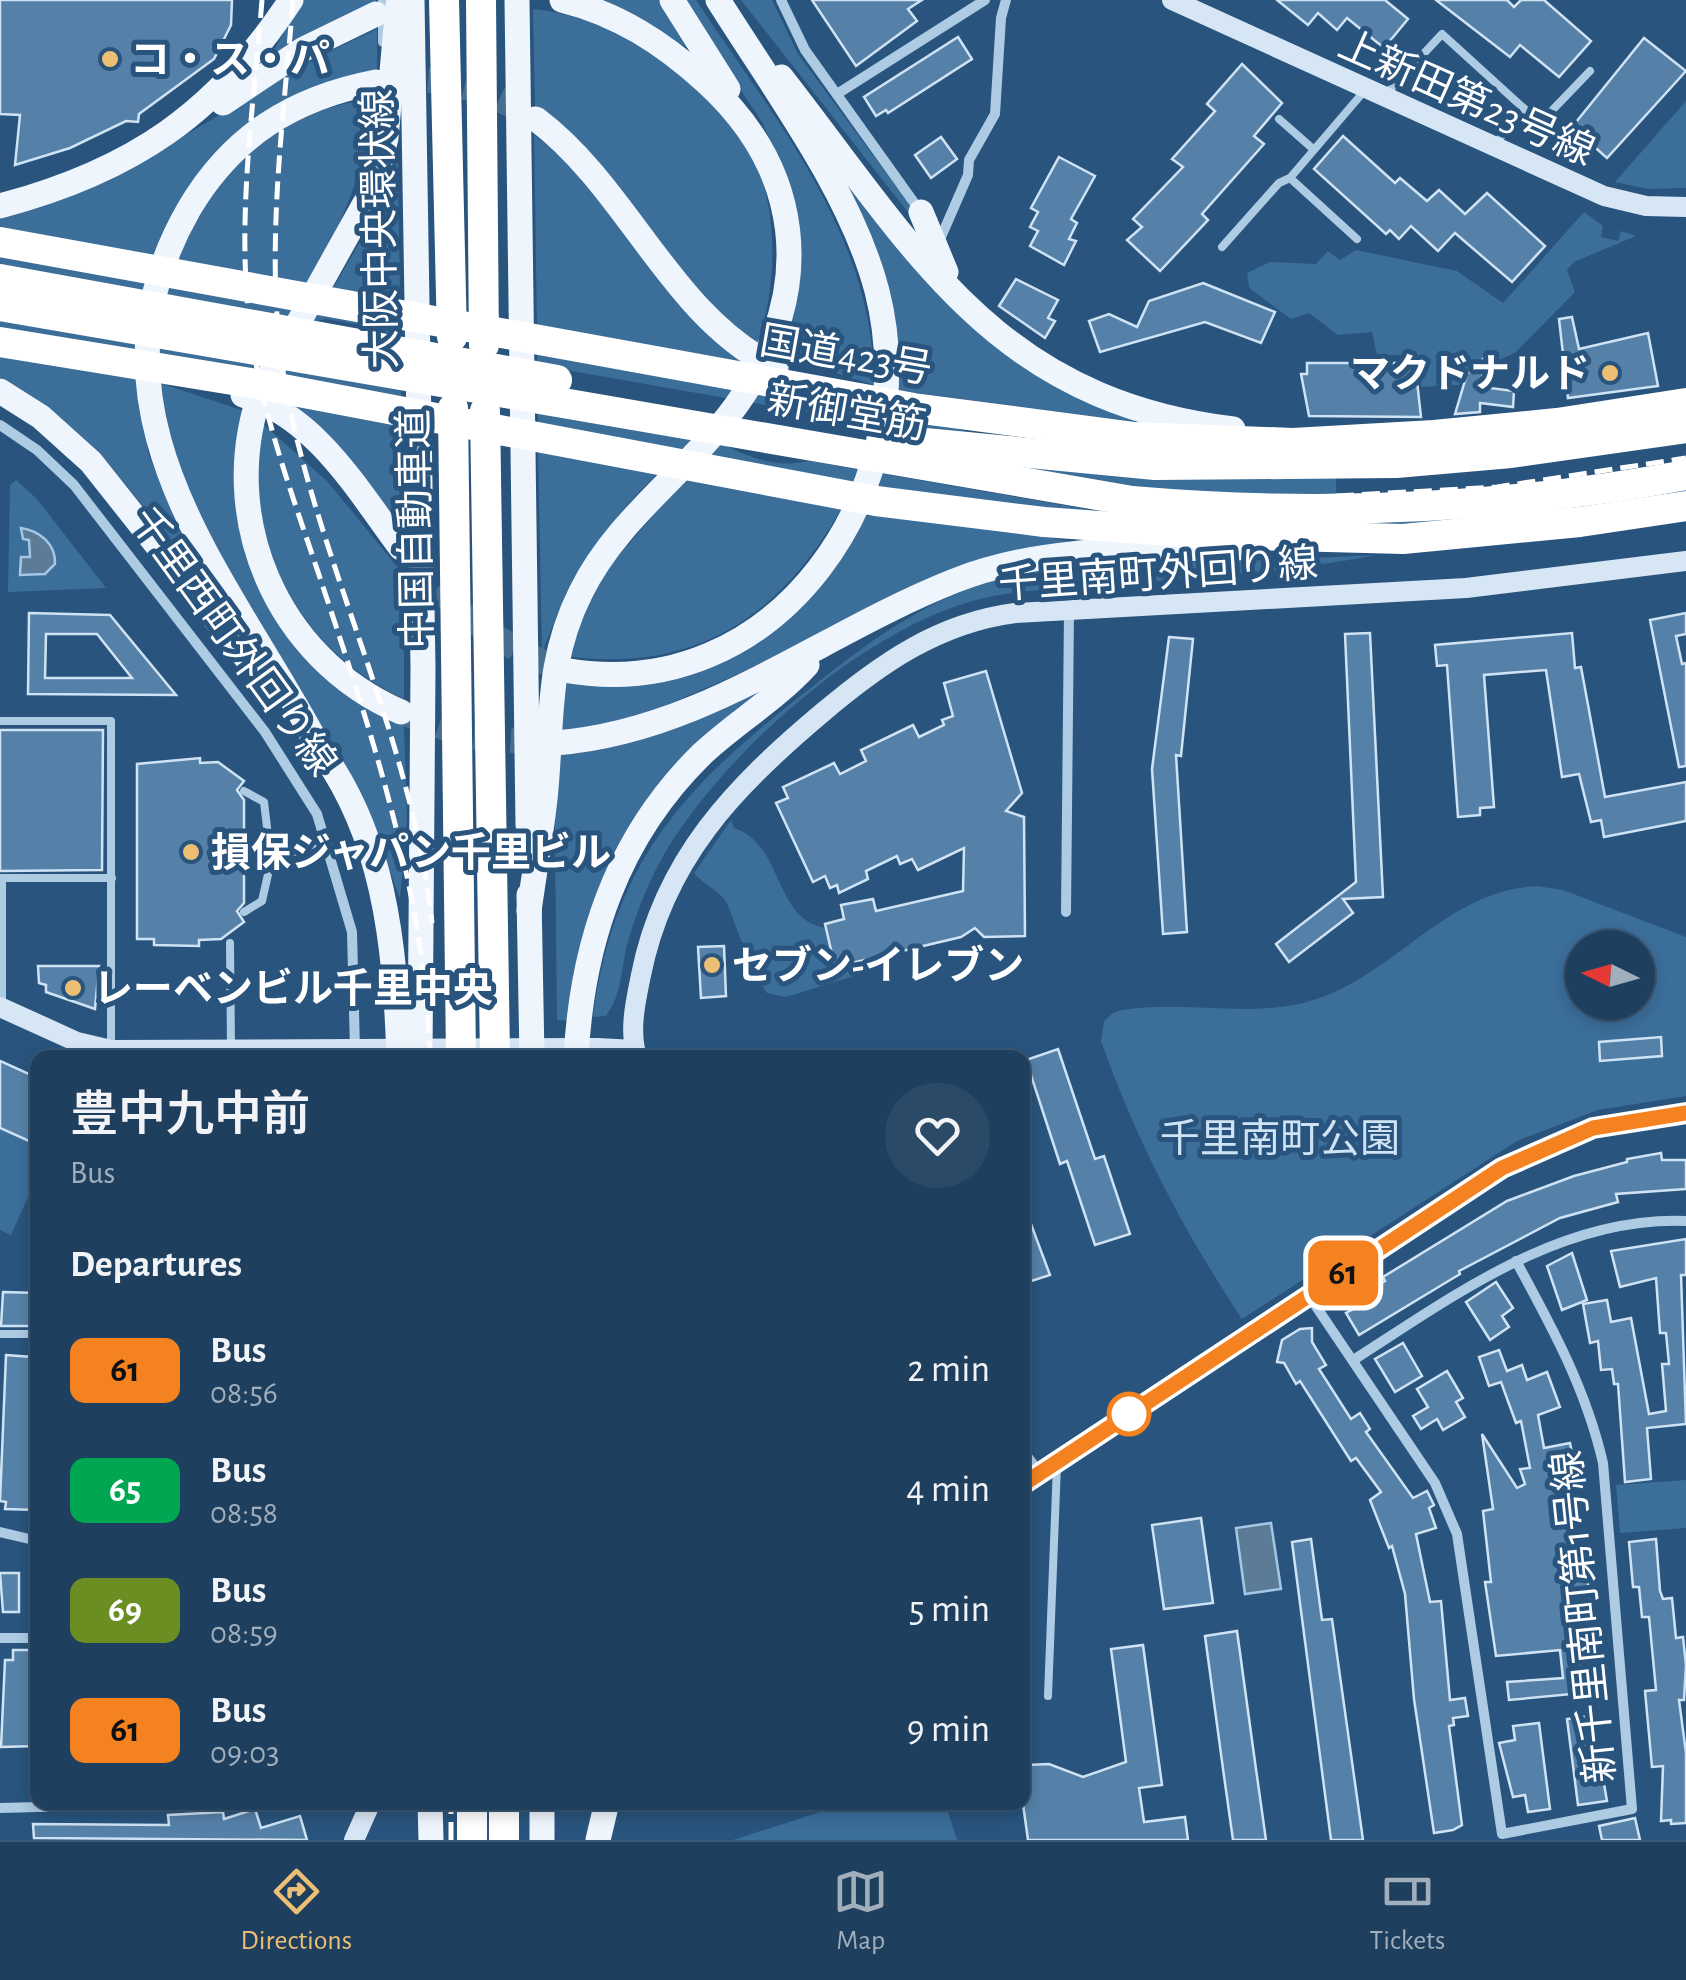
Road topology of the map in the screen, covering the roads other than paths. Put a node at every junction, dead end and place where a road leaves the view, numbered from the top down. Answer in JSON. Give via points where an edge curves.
{"nodes":[{"id":1,"x":291,"y":0,"type":"edge"},
{"id":2,"x":398,"y":0,"type":"edge"},
{"id":3,"x":412,"y":0,"type":"edge"},
{"id":4,"x":444,"y":0,"type":"edge"},
{"id":5,"x":481,"y":0,"type":"edge"},
{"id":6,"x":517,"y":0,"type":"edge"},
{"id":7,"x":562,"y":0,"type":"edge"},
{"id":8,"x":672,"y":0,"type":"edge"},
{"id":9,"x":781,"y":0,"type":"edge"},
{"id":10,"x":984,"y":0,"type":"edge"},
{"id":11,"x":1006,"y":0,"type":"edge"},
{"id":12,"x":1172,"y":0,"type":"edge"},
{"id":13,"x":719,"y":2,"type":"edge"},
{"id":14,"x":380,"y":7,"type":"edge"},
{"id":15,"x":1590,"y":72,"type":"dead end"},
{"id":16,"x":376,"y":82,"type":"tunnel mouth"},
{"id":17,"x":1374,"y":93,"type":"junction"},
{"id":18,"x":837,"y":94,"type":"junction"},
{"id":19,"x":1522,"y":107,"type":"junction"},
{"id":20,"x":196,"y":114,"type":"junction"},
{"id":21,"x":536,"y":118,"type":"tunnel mouth"},
{"id":22,"x":1279,"y":119,"type":"dead end"},
{"id":23,"x":386,"y":138,"type":"junction"},
{"id":24,"x":761,"y":144,"type":"junction"},
{"id":25,"x":1495,"y":147,"type":"junction"},
{"id":26,"x":1312,"y":148,"type":"junction"},
{"id":27,"x":1290,"y":178,"type":"junction"},
{"id":28,"x":0,"y":206,"type":"edge"},
{"id":29,"x":1686,"y":206,"type":"edge"},
{"id":30,"x":921,"y":212,"type":"joint"},
{"id":31,"x":1356,"y":239,"type":"dead end"},
{"id":32,"x":0,"y":242,"type":"edge"},
{"id":33,"x":1222,"y":247,"type":"dead end"},
{"id":34,"x":936,"y":248,"type":"junction"},
{"id":35,"x":0,"y":279,"type":"edge"},
{"id":36,"x":0,"y":306,"type":"edge"},
{"id":37,"x":966,"y":308,"type":"junction"},
{"id":38,"x":0,"y":342,"type":"edge"},
{"id":39,"x":125,"y":363,"type":"junction"},
{"id":40,"x":0,"y":391,"type":"edge"},
{"id":41,"x":898,"y":399,"type":"junction"},
{"id":42,"x":1686,"y":403,"type":"edge"},
{"id":43,"x":0,"y":424,"type":"edge"},
{"id":44,"x":1686,"y":428,"type":"edge"},
{"id":45,"x":1326,"y":439,"type":"junction"},
{"id":46,"x":1195,"y":461,"type":"junction"},
{"id":47,"x":1686,"y":476,"type":"edge"},
{"id":48,"x":1686,"y":506,"type":"edge"},
{"id":49,"x":1404,"y":539,"type":"junction"},
{"id":50,"x":401,"y":548,"type":"tunnel mouth"},
{"id":51,"x":1686,"y":561,"type":"edge"},
{"id":52,"x":1069,"y":610,"type":"junction"},
{"id":53,"x":850,"y":631,"type":"junction"},
{"id":54,"x":564,"y":670,"type":"tunnel mouth"},
{"id":55,"x":401,"y":712,"type":"tunnel mouth"},
{"id":56,"x":0,"y":721,"type":"edge"},
{"id":57,"x":555,"y":743,"type":"tunnel mouth"},
{"id":58,"x":321,"y":751,"type":"junction"},
{"id":59,"x":244,"y":791,"type":"dead end"},
{"id":60,"x":324,"y":840,"type":"junction"},
{"id":61,"x":271,"y":861,"type":"junction"},
{"id":62,"x":1,"y":878,"type":"edge"},
{"id":63,"x":112,"y":878,"type":"junction"},
{"id":64,"x":529,"y":911,"type":"junction"},
{"id":65,"x":244,"y":912,"type":"dead end"},
{"id":66,"x":1066,"y":912,"type":"dead end"},
{"id":67,"x":230,"y":944,"type":"dead end"},
{"id":68,"x":1,"y":948,"type":"edge"},
{"id":69,"x":1,"y":1008,"type":"edge"},
{"id":70,"x":408,"y":1018,"type":"junction"},
{"id":71,"x":111,"y":1050,"type":"joint"},
{"id":72,"x":231,"y":1050,"type":"edge"},
{"id":73,"x":355,"y":1050,"type":"edge"},
{"id":74,"x":402,"y":1050,"type":"edge"},
{"id":75,"x":418,"y":1050,"type":"edge"},
{"id":76,"x":461,"y":1050,"type":"edge"},
{"id":77,"x":495,"y":1050,"type":"edge"},
{"id":78,"x":532,"y":1050,"type":"edge"},
{"id":79,"x":576,"y":1050,"type":"edge"},
{"id":80,"x":635,"y":1050,"type":"edge"},
{"id":81,"x":1686,"y":1112,"type":"edge"},
{"id":82,"x":1686,"y":1221,"type":"edge"},
{"id":83,"x":1516,"y":1260,"type":"junction"},
{"id":84,"x":1309,"y":1296,"type":"junction"},
{"id":85,"x":0,"y":1334,"type":"edge"},
{"id":86,"x":30,"y":1334,"type":"edge"},
{"id":87,"x":1355,"y":1359,"type":"junction"},
{"id":88,"x":1040,"y":1473,"type":"edge"},
{"id":89,"x":0,"y":1532,"type":"edge"},
{"id":90,"x":30,"y":1539,"type":"edge"},
{"id":91,"x":0,"y":1638,"type":"edge"},
{"id":92,"x":30,"y":1638,"type":"edge"},
{"id":93,"x":1048,"y":1696,"type":"dead end"},
{"id":94,"x":30,"y":1807,"type":"edge"},
{"id":95,"x":0,"y":1808,"type":"edge"},
{"id":96,"x":368,"y":1810,"type":"edge"},
{"id":97,"x":430,"y":1810,"type":"edge"},
{"id":98,"x":472,"y":1810,"type":"edge"},
{"id":99,"x":504,"y":1810,"type":"edge"},
{"id":100,"x":542,"y":1810,"type":"edge"},
{"id":101,"x":605,"y":1810,"type":"edge"},
{"id":102,"x":354,"y":1840,"type":"edge"},
{"id":103,"x":430,"y":1840,"type":"edge"},
{"id":104,"x":472,"y":1840,"type":"edge"},
{"id":105,"x":504,"y":1840,"type":"edge"},
{"id":106,"x":542,"y":1840,"type":"edge"},
{"id":107,"x":598,"y":1840,"type":"edge"}],
"edges":[{"from":1,"to":20,"type":"main road","via":[[252,56]]},
{"from":2,"to":23,"type":"main road"},
{"from":3,"to":70,"type":"main road","name":"大阪中央環状線","via":[[420,434]]},
{"from":4,"to":76,"type":"highway","name":"中国自動車道"},
{"from":5,"to":77,"type":"highway","name":"中国自動車道"},
{"from":6,"to":64,"type":"main road"},
{"from":7,"to":24,"type":"main road","via":[[614,17],[659,43],[730,104]]},
{"from":8,"to":24,"type":"main road"},
{"from":9,"to":18,"type":"street","via":[[798,39]]},
{"from":10,"to":18,"type":"street"},
{"from":11,"to":34,"type":"street","via":[[995,114],[969,160]]},
{"from":12,"to":17,"type":"street","name":"上新田第23号線"},
{"from":13,"to":37,"type":"main road"},
{"from":13,"to":41,"type":"main road","via":[[855,229],[882,313]]},
{"from":14,"to":20,"type":"main road"},
{"from":14,"to":23,"type":"street"},
{"from":15,"to":19,"type":"lane","via":[[1540,123]]},
{"from":16,"to":58,"type":"main road","via":[[313,98],[253,132],[201,188],[166,256],[152,316],[149,383],[162,461],[206,561]]},
{"from":17,"to":19,"type":"lane","via":[[1442,34]]},
{"from":17,"to":25,"type":"street","name":"上新田第23号線"},
{"from":17,"to":26,"type":"lane"},
{"from":18,"to":30,"type":"street"},
{"from":19,"to":25,"type":"lane"},
{"from":20,"to":28,"type":"main road","via":[[82,179]]},
{"from":21,"to":41,"type":"main road","via":[[590,166],[686,296],[732,340],[796,377]]},
{"from":22,"to":26,"type":"lane"},
{"from":23,"to":55,"type":"main road","via":[[374,187],[277,357],[252,420],[246,478],[258,558],[282,610],[323,661]]},
{"from":24,"to":64,"type":"main road","via":[[788,237],[785,298],[770,345],[738,403],[594,567],[563,635],[550,696]]},
{"from":25,"to":29,"type":"street","name":"上新田第23号線","via":[[1618,201]]},
{"from":26,"to":27,"type":"lane"},
{"from":27,"to":31,"type":"lane"},
{"from":27,"to":33,"type":"lane"},
{"from":30,"to":34,"type":"main road"},
{"from":32,"to":41,"type":"highway","name":"国道423号"},
{"from":34,"to":37,"type":"main road"},
{"from":35,"to":46,"type":"highway","name":"新御堂筋","via":[[894,440],[1068,460],[1170,466]]},
{"from":36,"to":47,"type":"highway","name":"新御堂筋","via":[[1132,501],[1266,510],[1404,508]]},
{"from":37,"to":45,"type":"main road","via":[[1023,356],[1113,402],[1191,423]]},
{"from":38,"to":39,"type":"highway"},
{"from":39,"to":49,"type":"highway","via":[[876,502],[1200,534]]},
{"from":39,"to":50,"type":"main road","via":[[252,397],[284,414],[333,459]]},
{"from":40,"to":58,"type":"main road","via":[[91,462]]},
{"from":41,"to":45,"type":"highway","name":"国道423号","via":[[1135,437]]},
{"from":41,"to":46,"type":"highway","via":[[1059,442]]},
{"from":41,"to":54,"type":"main road","via":[[854,512],[795,596],[730,647],[693,664],[612,676]]},
{"from":42,"to":45,"type":"highway","name":"国道423号","via":[[1502,429]]},
{"from":43,"to":60,"type":"street","name":"千里西町外回り線","via":[[83,496],[280,752],[317,814]]},
{"from":44,"to":46,"type":"highway","name":"新御堂筋","via":[[1396,463]]},
{"from":48,"to":49,"type":"highway"},
{"from":49,"to":53,"type":"main road","via":[[1025,560],[952,582]]},
{"from":51,"to":52,"type":"street","name":"千里南町外回り線","via":[[1466,588]]},
{"from":52,"to":66,"type":"street"},
{"from":52,"to":80,"type":"street","name":"千里南町外回り線","via":[[990,617],[910,646],[738,787],[687,854],[655,918],[632,1022]]},
{"from":53,"to":57,"type":"main road","via":[[670,718]]},
{"from":53,"to":79,"type":"main road","via":[[713,744],[647,819],[597,922]]},
{"from":56,"to":63,"type":"lane","via":[[112,721]]},
{"from":58,"to":70,"type":"main road","via":[[362,826],[380,878]]},
{"from":59,"to":61,"type":"lane","via":[[264,802]]},
{"from":60,"to":61,"type":"lane"},
{"from":60,"to":73,"type":"street","name":"千里西町外回り線","via":[[352,932]]},
{"from":61,"to":65,"type":"lane","via":[[262,901]]},
{"from":62,"to":63,"type":"lane"},
{"from":62,"to":68,"type":"lane"},
{"from":63,"to":71,"type":"lane"},
{"from":64,"to":78,"type":"main road"},
{"from":67,"to":72,"type":"lane"},
{"from":68,"to":69,"type":"lane"},
{"from":69,"to":71,"type":"street","via":[[76,1042]]},
{"from":70,"to":74,"type":"main road"},
{"from":70,"to":75,"type":"main road","name":"大阪中央環状線"},
{"from":81,"to":84,"type":"street","via":[[1593,1128],[1540,1148]]},
{"from":82,"to":83,"type":"street","via":[[1580,1236]]},
{"from":83,"to":87,"type":"street"},
{"from":83,"to":87,"type":"street","name":"新千里南町第1号線","via":[[1572,1364],[1603,1463],[1632,1809],[1502,1834],[1457,1534],[1435,1482]]},
{"from":84,"to":87,"type":"street","name":"新千里南町第1号線"},
{"from":84,"to":88,"type":"street"},
{"from":85,"to":86,"type":"lane"},
{"from":88,"to":93,"type":"lane"},
{"from":89,"to":90,"type":"street"},
{"from":91,"to":92,"type":"street"},
{"from":94,"to":95,"type":"street"},
{"from":96,"to":102,"type":"street"},
{"from":97,"to":103,"type":"main road"},
{"from":98,"to":104,"type":"highway"},
{"from":99,"to":105,"type":"highway"},
{"from":100,"to":106,"type":"main road"},
{"from":101,"to":107,"type":"main road"}]}
